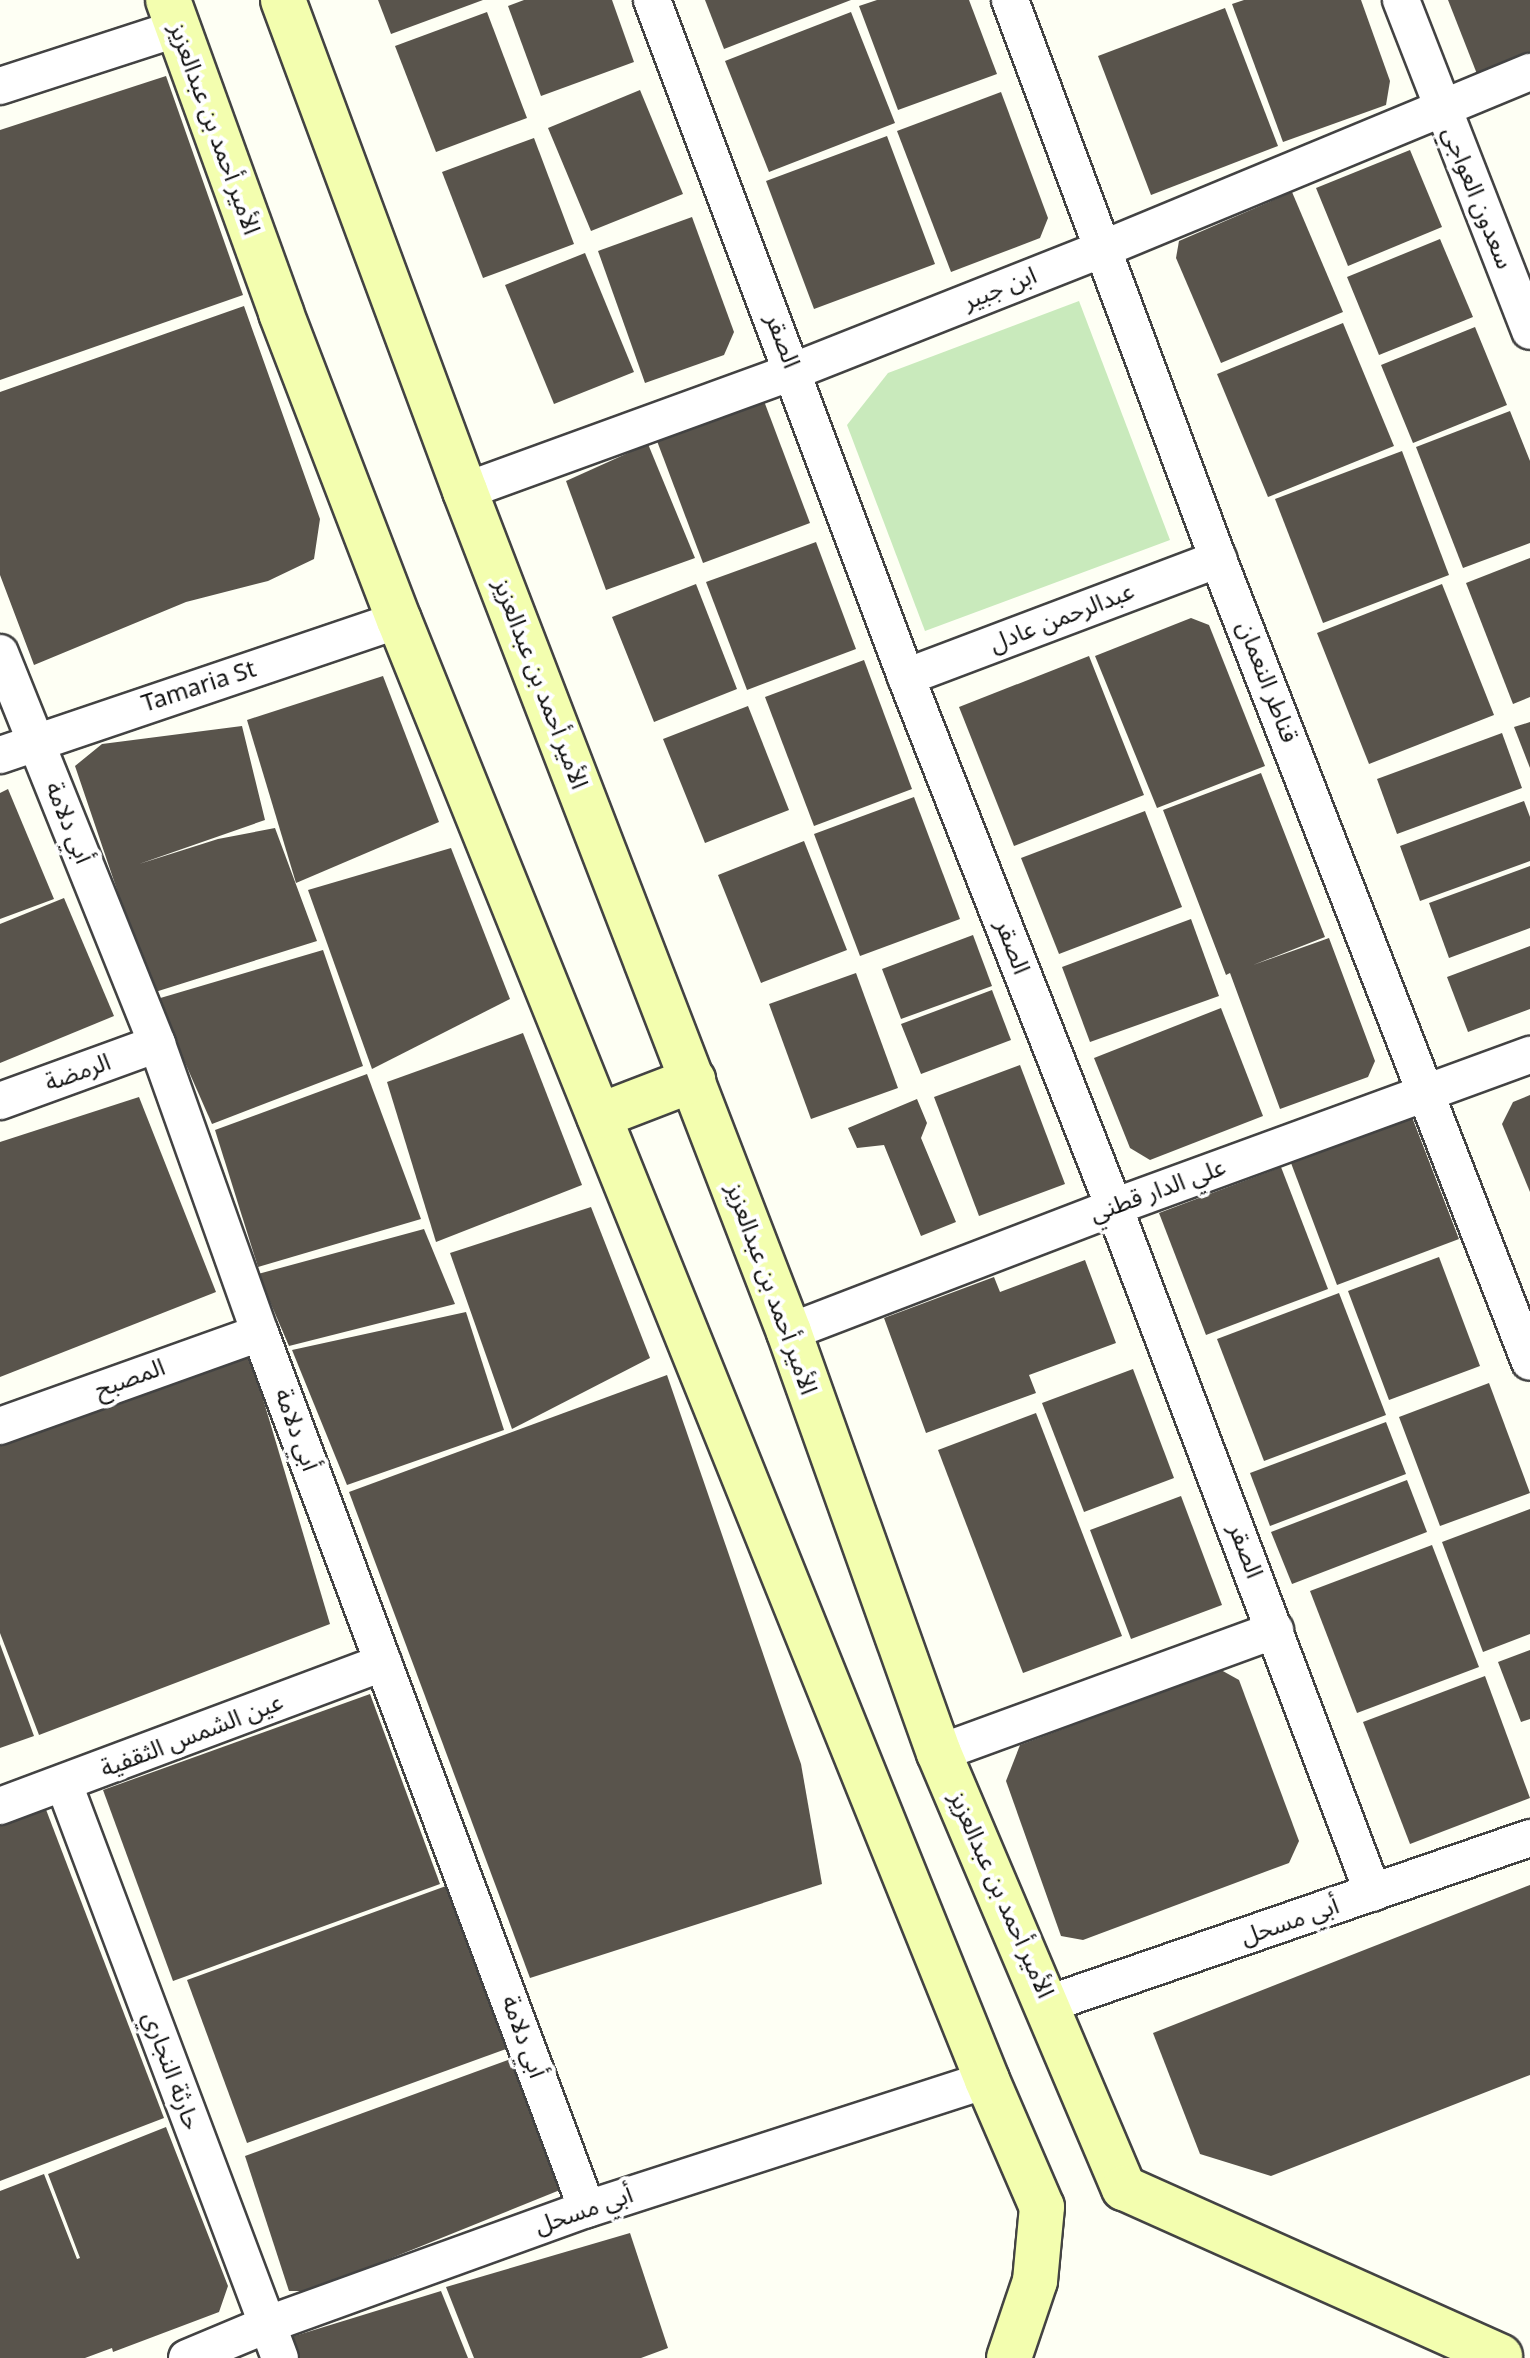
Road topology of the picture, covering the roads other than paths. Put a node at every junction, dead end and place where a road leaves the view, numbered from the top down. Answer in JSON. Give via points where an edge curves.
{"nodes":[{"id":1,"x":283,"y":0,"type":"edge"},
{"id":2,"x":652,"y":0,"type":"edge"},
{"id":3,"x":1010,"y":0,"type":"edge"},
{"id":4,"x":1401,"y":0,"type":"edge"},
{"id":5,"x":173,"y":14,"type":"edge"},
{"id":6,"x":1530,"y":72,"type":"edge"},
{"id":7,"x":0,"y":86,"type":"edge"},
{"id":8,"x":1442,"y":109,"type":"junction"},
{"id":9,"x":1105,"y":248,"type":"junction"},
{"id":10,"x":1530,"y":331,"type":"edge"},
{"id":11,"x":794,"y":371,"type":"junction"},
{"id":12,"x":465,"y":491,"type":"junction"},
{"id":13,"x":1218,"y":559,"type":"junction"},
{"id":14,"x":399,"y":620,"type":"junction"},
{"id":15,"x":0,"y":653,"type":"edge"},
{"id":16,"x":906,"y":677,"type":"junction"},
{"id":17,"x":36,"y":742,"type":"junction"},
{"id":18,"x":0,"y":755,"type":"edge"},
{"id":19,"x":157,"y":1044,"type":"junction"},
{"id":20,"x":1530,"y":1055,"type":"edge"},
{"id":21,"x":693,"y":1080,"type":"junction"},
{"id":22,"x":1428,"y":1094,"type":"junction"},
{"id":23,"x":0,"y":1101,"type":"edge"},
{"id":24,"x":599,"y":1116,"type":"junction"},
{"id":25,"x":1114,"y":1207,"type":"junction"},
{"id":26,"x":789,"y":1332,"type":"junction"},
{"id":27,"x":260,"y":1333,"type":"junction"},
{"id":28,"x":1530,"y":1362,"type":"edge"},
{"id":29,"x":0,"y":1426,"type":"edge"},
{"id":30,"x":1275,"y":1630,"type":"junction"},
{"id":31,"x":383,"y":1663,"type":"junction"},
{"id":32,"x":939,"y":1753,"type":"junction"},
{"id":33,"x":64,"y":1784,"type":"junction"},
{"id":34,"x":0,"y":1806,"type":"edge"},
{"id":35,"x":1530,"y":1838,"type":"edge"},
{"id":36,"x":1373,"y":1893,"type":"junction"},
{"id":37,"x":1048,"y":2004,"type":"junction"},
{"id":38,"x":987,"y":2080,"type":"junction"},
{"id":39,"x":587,"y":2209,"type":"junction"},
{"id":40,"x":273,"y":2342,"type":"edge"},
{"id":41,"x":1508,"y":2353,"type":"edge"},
{"id":42,"x":187,"y":2358,"type":"edge"},
{"id":43,"x":1009,"y":2358,"type":"edge"}],
"edges":[{"from":1,"to":12,"type":"street","name":"الأمير أحمد بن عبدالعزيز"},
{"from":2,"to":11,"type":"street","name":"الصقر"},
{"from":3,"to":9,"type":"street","name":"قناطر النعمان"},
{"from":4,"to":8,"type":"street","name":"سعدون العواجي"},
{"from":5,"to":7,"type":"street"},
{"from":5,"to":14,"type":"street","name":"الأمير أحمد بن عبدالعزيز"},
{"from":6,"to":8,"type":"street","name":"ابن جبير"},
{"from":8,"to":9,"type":"street","name":"ابن جبير"},
{"from":8,"to":10,"type":"street","name":"سعدون العواجي"},
{"from":9,"to":11,"type":"street","name":"ابن جبير"},
{"from":9,"to":13,"type":"street","name":"قناطر النعمان"},
{"from":11,"to":12,"type":"street","name":"ابن جبير"},
{"from":11,"to":16,"type":"street","name":"الصقر"},
{"from":12,"to":21,"type":"street","name":"الأمير أحمد بن عبدالعزيز"},
{"from":13,"to":16,"type":"street","name":"عبدالرحمن عادل"},
{"from":13,"to":22,"type":"street","name":"قناطر النعمان"},
{"from":14,"to":17,"type":"street","name":"Tamaria St"},
{"from":14,"to":24,"type":"street","name":"الأمير أحمد بن عبدالعزيز"},
{"from":15,"to":17,"type":"street","name":"أبي دلامة"},
{"from":16,"to":25,"type":"street","name":"الصقر"},
{"from":17,"to":18,"type":"street","name":"Tamaria St"},
{"from":17,"to":19,"type":"street","name":"أبي دلامة"},
{"from":19,"to":23,"type":"street","name":"الرمضة"},
{"from":19,"to":27,"type":"street","name":"أبي دلامة"},
{"from":20,"to":22,"type":"street","name":"علي الدار قطني"},
{"from":21,"to":24,"type":"street"},
{"from":21,"to":26,"type":"street","name":"الأمير أحمد بن عبدالعزيز"},
{"from":22,"to":25,"type":"street","name":"علي الدار قطني"},
{"from":22,"to":28,"type":"street","name":"قناطر النعمان"},
{"from":24,"to":38,"type":"street","name":"الأمير أحمد بن عبدالعزيز"},
{"from":25,"to":26,"type":"street","name":"علي الدار قطني"},
{"from":25,"to":30,"type":"street","name":"الصقر"},
{"from":26,"to":32,"type":"street","name":"الأمير أحمد بن عبدالعزيز"},
{"from":27,"to":29,"type":"street","name":"المصبح"},
{"from":27,"to":31,"type":"street","name":"أبي دلامة"},
{"from":30,"to":32,"type":"street"},
{"from":30,"to":36,"type":"street","name":"الصقر"},
{"from":31,"to":33,"type":"street","name":"عين الشمس الثقفية"},
{"from":31,"to":39,"type":"street","name":"أبي دلامة"},
{"from":32,"to":37,"type":"street","name":"الأمير أحمد بن عبدالعزيز"},
{"from":33,"to":34,"type":"street","name":"عين الشمس الثقفية"},
{"from":33,"to":40,"type":"street","name":"حارثة النجاري"},
{"from":35,"to":36,"type":"street","name":"أبي مسحل"},
{"from":36,"to":37,"type":"street","name":"أبي مسحل"},
{"from":37,"to":41,"type":"street","name":"الأمير أحمد بن عبدالعزيز","via":[[1124,2188]]},
{"from":38,"to":39,"type":"street","name":"أبي مسحل"},
{"from":38,"to":43,"type":"street","name":"الأمير أحمد بن عبدالعزيز","via":[[1042,2207],[1035,2281]]},
{"from":39,"to":40,"type":"street","name":"أبي مسحل"},
{"from":40,"to":42,"type":"street","name":"أبي مسحل"}]}
